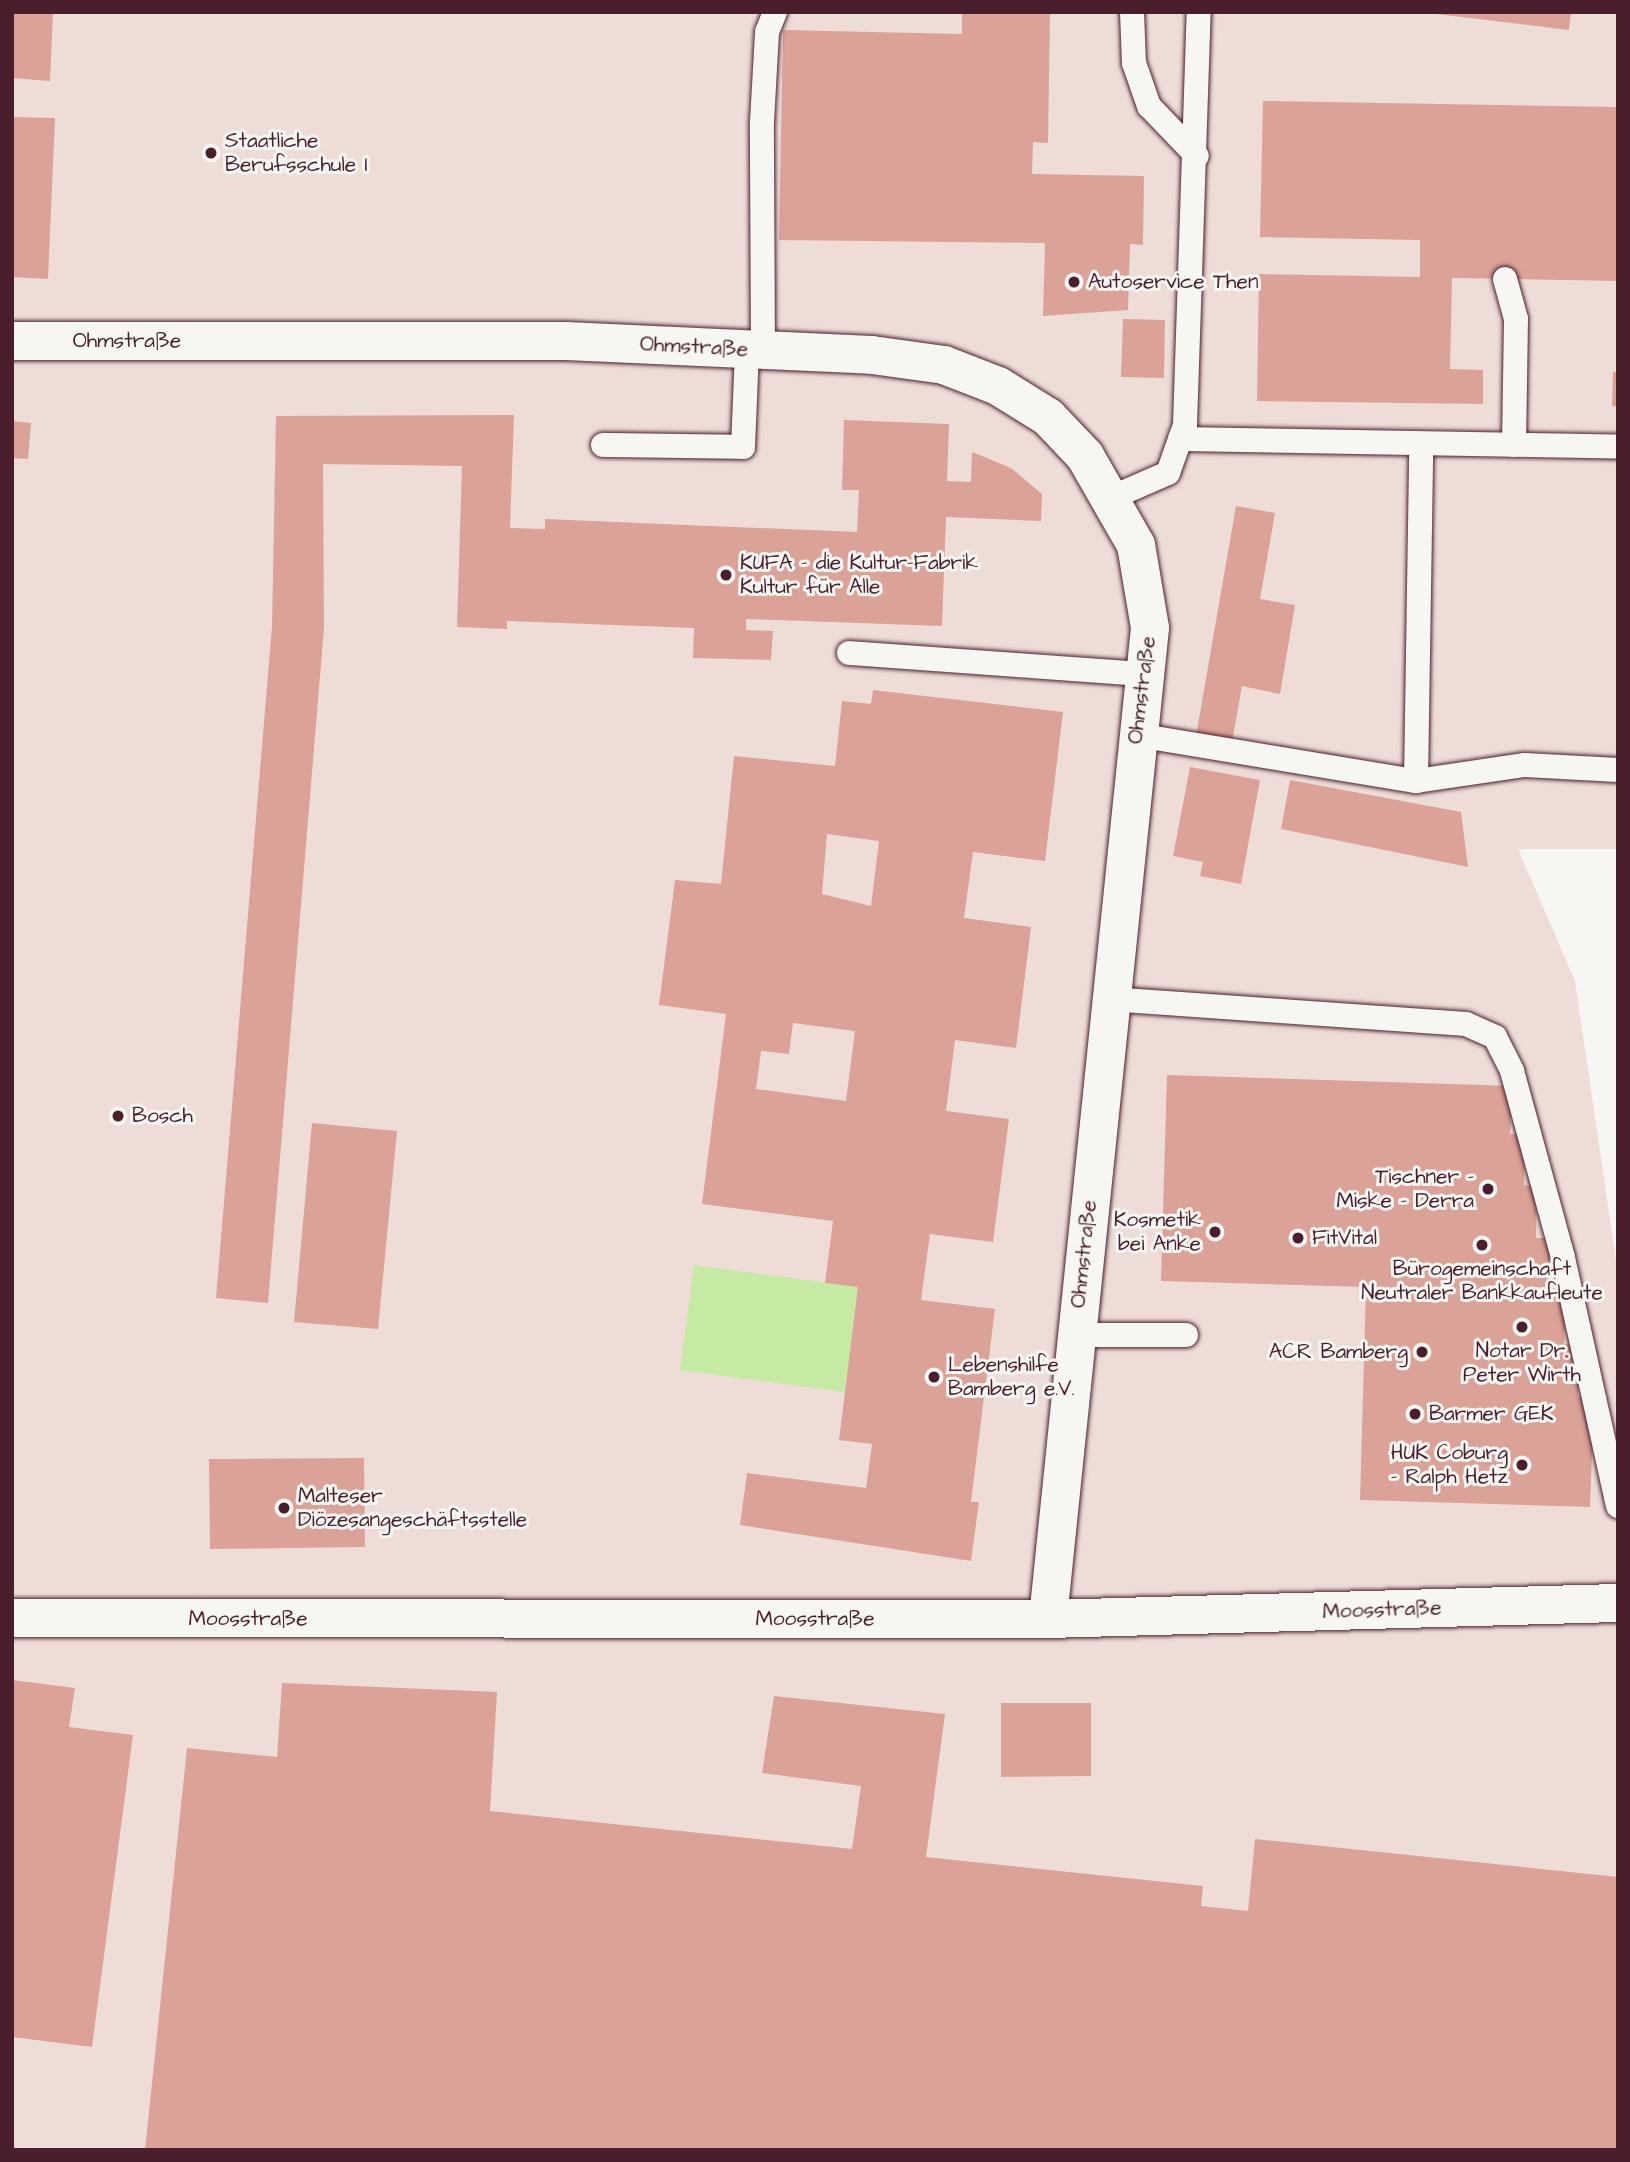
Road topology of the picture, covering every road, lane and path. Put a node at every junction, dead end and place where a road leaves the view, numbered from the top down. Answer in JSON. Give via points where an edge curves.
{"nodes":[{"id":1,"x":775,"y":12,"type":"edge"},
{"id":2,"x":1132,"y":12,"type":"edge"},
{"id":3,"x":1199,"y":12,"type":"edge"},
{"id":4,"x":1197,"y":156,"type":"junction"},
{"id":5,"x":1505,"y":279,"type":"dead end"},
{"id":6,"x":12,"y":341,"type":"edge"},
{"id":7,"x":755,"y":350,"type":"junction"},
{"id":8,"x":1181,"y":439,"type":"junction"},
{"id":9,"x":603,"y":444,"type":"dead end"},
{"id":10,"x":1514,"y":445,"type":"junction"},
{"id":11,"x":1618,"y":447,"type":"edge"},
{"id":12,"x":1425,"y":462,"type":"junction"},
{"id":13,"x":1113,"y":497,"type":"junction"},
{"id":14,"x":849,"y":653,"type":"dead end"},
{"id":15,"x":1144,"y":674,"type":"junction"},
{"id":16,"x":1137,"y":734,"type":"junction"},
{"id":17,"x":1618,"y":769,"type":"edge"},
{"id":18,"x":1416,"y":781,"type":"junction"},
{"id":19,"x":1109,"y":999,"type":"junction"},
{"id":20,"x":1076,"y":1335,"type":"junction"},
{"id":21,"x":1186,"y":1335,"type":"dead end"},
{"id":22,"x":1618,"y":1506,"type":"edge"},
{"id":23,"x":1618,"y":1603,"type":"edge"},
{"id":24,"x":12,"y":1618,"type":"edge"},
{"id":25,"x":1048,"y":1619,"type":"junction"}],
"edges":[{"from":1,"to":7,"type":"lane","via":[[767,32]]},
{"from":2,"to":4,"type":"lane","via":[[1134,63],[1149,106]]},
{"from":3,"to":4,"type":"lane"},
{"from":4,"to":8,"type":"lane"},
{"from":5,"to":10,"type":"lane","via":[[1516,319]]},
{"from":6,"to":7,"type":"street","name":"Ohmstraße","via":[[566,341]]},
{"from":7,"to":9,"type":"lane","via":[[743,447]]},
{"from":7,"to":13,"type":"street","name":"Ohmstraße","via":[[918,360],[998,386],[1048,417]]},
{"from":8,"to":12,"type":"lane","via":[[1385,444]]},
{"from":8,"to":13,"type":"lane","via":[[1168,473]]},
{"from":10,"to":11,"type":"lane"},
{"from":10,"to":12,"type":"lane"},
{"from":12,"to":18,"type":"lane"},
{"from":13,"to":15,"type":"street","name":"Ohmstraße","via":[[1136,545],[1150,628]]},
{"from":14,"to":15,"type":"lane"},
{"from":15,"to":16,"type":"street","name":"Ohmstraße"},
{"from":16,"to":18,"type":"lane"},
{"from":16,"to":19,"type":"street","name":"Ohmstraße"},
{"from":17,"to":18,"type":"lane","via":[[1525,765]]},
{"from":19,"to":20,"type":"street","name":"Ohmstraße"},
{"from":19,"to":22,"type":"lane","via":[[1466,1024],[1495,1037],[1512,1071],[1563,1258]]},
{"from":20,"to":21,"type":"lane"},
{"from":20,"to":25,"type":"street","name":"Ohmstraße"},
{"from":23,"to":25,"type":"street","name":"Moosstraße"},
{"from":24,"to":25,"type":"street","name":"Moosstraße"}]}
